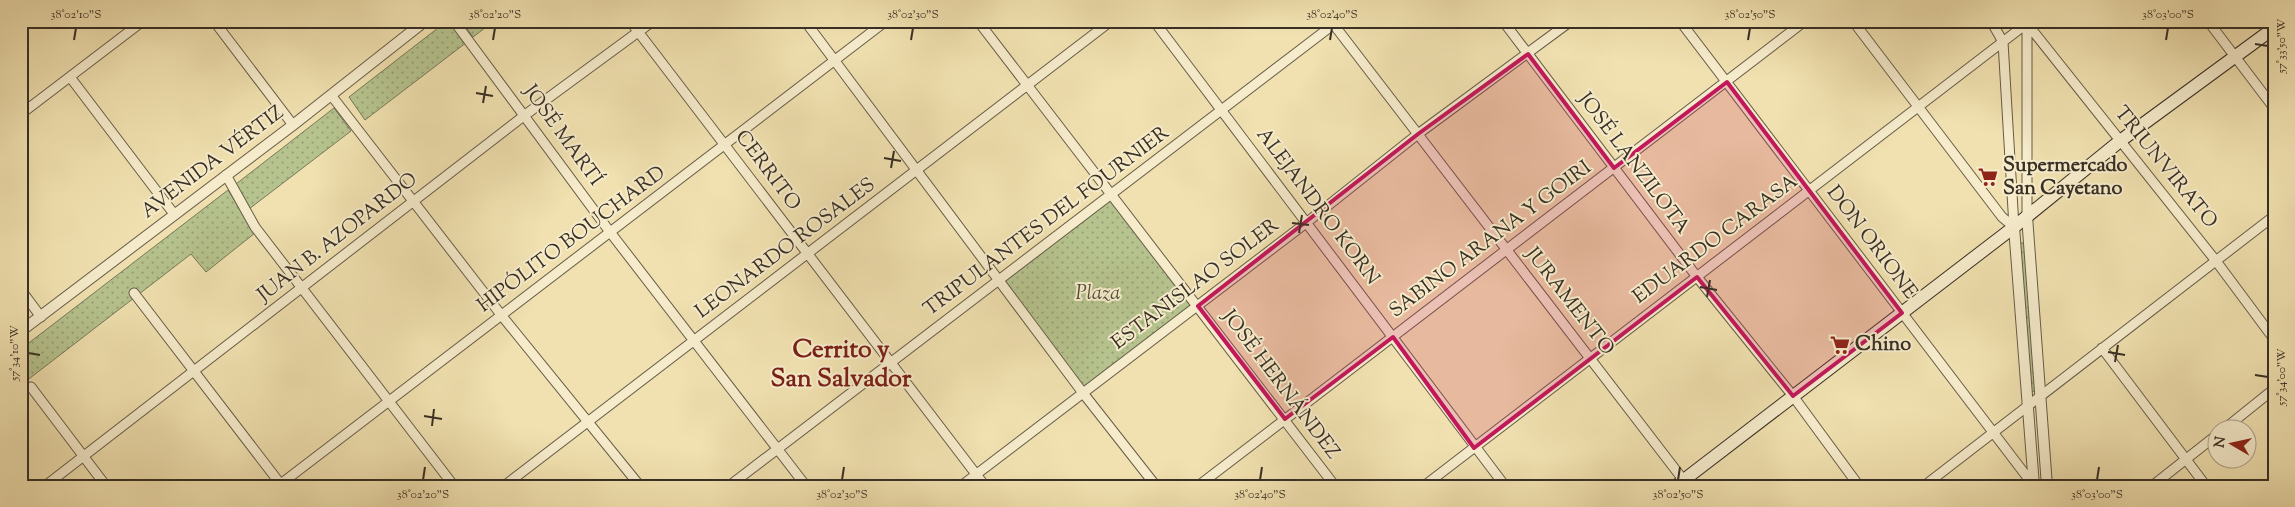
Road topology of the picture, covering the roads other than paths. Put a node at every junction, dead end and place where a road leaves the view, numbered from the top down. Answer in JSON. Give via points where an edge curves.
{"nodes":[{"id":1,"x":143,"y":21,"type":"edge"},
{"id":2,"x":214,"y":21,"type":"edge"},
{"id":3,"x":425,"y":21,"type":"edge"},
{"id":4,"x":454,"y":21,"type":"edge"},
{"id":5,"x":630,"y":21,"type":"edge"},
{"id":6,"x":653,"y":21,"type":"edge"},
{"id":7,"x":805,"y":21,"type":"edge"},
{"id":8,"x":886,"y":21,"type":"edge"},
{"id":9,"x":978,"y":21,"type":"edge"},
{"id":10,"x":1111,"y":21,"type":"edge"},
{"id":11,"x":1154,"y":21,"type":"edge"},
{"id":12,"x":1503,"y":21,"type":"edge"},
{"id":13,"x":1571,"y":21,"type":"edge"},
{"id":14,"x":1680,"y":21,"type":"edge"},
{"id":15,"x":1804,"y":21,"type":"edge"},
{"id":16,"x":1853,"y":21,"type":"edge"},
{"id":17,"x":1991,"y":21,"type":"edge"},
{"id":18,"x":2208,"y":21,"type":"edge"},
{"id":19,"x":1335,"y":22,"type":"edge"},
{"id":20,"x":2027,"y":22,"type":"edge"},
{"id":21,"x":2274,"y":28,"type":"edge"},
{"id":22,"x":639,"y":32,"type":"junction"},
{"id":23,"x":2003,"y":42,"type":"junction"},
{"id":24,"x":1528,"y":54,"type":"junction"},
{"id":25,"x":2236,"y":57,"type":"junction"},
{"id":26,"x":835,"y":61,"type":"junction"},
{"id":27,"x":70,"y":77,"type":"junction"},
{"id":28,"x":1727,"y":82,"type":"junction"},
{"id":29,"x":1027,"y":86,"type":"junction"},
{"id":30,"x":331,"y":95,"type":"junction"},
{"id":31,"x":1918,"y":107,"type":"junction"},
{"id":32,"x":2274,"y":108,"type":"edge"},
{"id":33,"x":1222,"y":111,"type":"junction"},
{"id":34,"x":21,"y":114,"type":"edge"},
{"id":35,"x":525,"y":115,"type":"junction"},
{"id":36,"x":293,"y":125,"type":"junction"},
{"id":37,"x":1418,"y":134,"type":"junction"},
{"id":38,"x":2120,"y":142,"type":"junction"},
{"id":39,"x":725,"y":145,"type":"junction"},
{"id":40,"x":1614,"y":168,"type":"junction"},
{"id":41,"x":918,"y":170,"type":"junction"},
{"id":42,"x":226,"y":175,"type":"junction"},
{"id":43,"x":1810,"y":190,"type":"junction"},
{"id":44,"x":1111,"y":196,"type":"junction"},
{"id":45,"x":415,"y":201,"type":"junction"},
{"id":46,"x":174,"y":214,"type":"junction"},
{"id":47,"x":2027,"y":216,"type":"junction"},
{"id":48,"x":2274,"y":216,"type":"edge"},
{"id":49,"x":1306,"y":222,"type":"junction"},
{"id":50,"x":2014,"y":226,"type":"junction"},
{"id":51,"x":610,"y":232,"type":"junction"},
{"id":52,"x":1507,"y":250,"type":"junction"},
{"id":53,"x":808,"y":254,"type":"junction"},
{"id":54,"x":2216,"y":261,"type":"junction"},
{"id":55,"x":1697,"y":277,"type":"junction"},
{"id":56,"x":1000,"y":280,"type":"junction"},
{"id":57,"x":302,"y":288,"type":"junction"},
{"id":58,"x":21,"y":290,"type":"edge"},
{"id":59,"x":134,"y":293,"type":"dead end"},
{"id":60,"x":1198,"y":306,"type":"junction"},
{"id":61,"x":1902,"y":313,"type":"junction"},
{"id":62,"x":502,"y":316,"type":"junction"},
{"id":63,"x":41,"y":317,"type":"junction"},
{"id":64,"x":21,"y":331,"type":"edge"},
{"id":65,"x":1393,"y":337,"type":"junction"},
{"id":66,"x":2274,"y":339,"type":"edge"},
{"id":67,"x":694,"y":341,"type":"junction"},
{"id":68,"x":2102,"y":348,"type":"junction"},
{"id":69,"x":1590,"y":358,"type":"junction"},
{"id":70,"x":891,"y":363,"type":"junction"},
{"id":71,"x":194,"y":371,"type":"junction"},
{"id":72,"x":30,"y":387,"type":"dead end"},
{"id":73,"x":2274,"y":389,"type":"edge"},
{"id":74,"x":1083,"y":393,"type":"junction"},
{"id":75,"x":2040,"y":395,"type":"junction"},
{"id":76,"x":1793,"y":396,"type":"junction"},
{"id":77,"x":389,"y":401,"type":"junction"},
{"id":78,"x":2028,"y":405,"type":"junction"},
{"id":79,"x":1285,"y":419,"type":"junction"},
{"id":80,"x":2235,"y":420,"type":"edge"},
{"id":81,"x":589,"y":422,"type":"junction"},
{"id":82,"x":1994,"y":433,"type":"junction"},
{"id":83,"x":2208,"y":442,"type":"edge"},
{"id":84,"x":776,"y":447,"type":"junction"},
{"id":85,"x":1474,"y":448,"type":"junction"},
{"id":86,"x":83,"y":456,"type":"junction"},
{"id":87,"x":2186,"y":460,"type":"junction"},
{"id":88,"x":976,"y":474,"type":"junction"},
{"id":89,"x":1683,"y":484,"type":"edge"},
{"id":90,"x":280,"y":485,"type":"edge"},
{"id":91,"x":45,"y":486,"type":"edge"},
{"id":92,"x":106,"y":486,"type":"edge"},
{"id":93,"x":454,"y":486,"type":"edge"},
{"id":94,"x":504,"y":486,"type":"edge"},
{"id":95,"x":640,"y":486,"type":"edge"},
{"id":96,"x":729,"y":486,"type":"edge"},
{"id":97,"x":806,"y":486,"type":"edge"},
{"id":98,"x":961,"y":486,"type":"edge"},
{"id":99,"x":985,"y":486,"type":"edge"},
{"id":100,"x":1156,"y":486,"type":"edge"},
{"id":101,"x":1198,"y":486,"type":"edge"},
{"id":102,"x":1335,"y":486,"type":"edge"},
{"id":103,"x":1424,"y":486,"type":"edge"},
{"id":104,"x":1505,"y":486,"type":"edge"},
{"id":105,"x":1859,"y":486,"type":"edge"},
{"id":106,"x":1924,"y":486,"type":"edge"},
{"id":107,"x":2034,"y":486,"type":"edge"},
{"id":108,"x":2048,"y":486,"type":"edge"},
{"id":109,"x":2152,"y":486,"type":"edge"},
{"id":110,"x":2206,"y":486,"type":"edge"}],
"edges":[{"from":1,"to":27,"type":"street"},
{"from":2,"to":36,"type":"street"},
{"from":3,"to":30,"type":"street","name":"AVENIDA VÉRTIZ"},
{"from":4,"to":35,"type":"street","name":"JOSÉ MARTÍ"},
{"from":5,"to":22,"type":"street","name":"CERRITO"},
{"from":6,"to":22,"type":"street","name":"JUAN B. AZOPARDO"},
{"from":7,"to":26,"type":"street"},
{"from":8,"to":26,"type":"street","name":"HIPÓLITO BOUCHARD"},
{"from":9,"to":29,"type":"street"},
{"from":10,"to":29,"type":"street","name":"LEONARDO ROSALES"},
{"from":11,"to":33,"type":"street","name":"ALEJANDRO KORN"},
{"from":12,"to":24,"type":"street","name":"JOSÉ LANZILOTA"},
{"from":13,"to":24,"type":"street","name":"ESTANISLAO SOLER"},
{"from":14,"to":28,"type":"street","name":"DON ORIONE"},
{"from":15,"to":28,"type":"street","name":"SABINO ARANA Y GOIRI"},
{"from":16,"to":31,"type":"street"},
{"from":17,"to":23,"type":"street"},
{"from":18,"to":25,"type":"street"},
{"from":19,"to":33,"type":"street","name":"TRIPULANTES DEL FOURNIER"},
{"from":19,"to":37,"type":"street","name":"JURAMENTO"},
{"from":20,"to":23,"type":"street","name":"EDUARDO CARASA"},
{"from":20,"to":38,"type":"street","name":"TRIUNVIRATO"},
{"from":20,"to":47,"type":"street"},
{"from":21,"to":25,"type":"main road"},
{"from":22,"to":35,"type":"street","name":"JUAN B. AZOPARDO"},
{"from":22,"to":39,"type":"street","name":"CERRITO"},
{"from":23,"to":31,"type":"street","name":"EDUARDO CARASA"},
{"from":23,"to":50,"type":"street"},
{"from":24,"to":37,"type":"street","name":"ESTANISLAO SOLER"},
{"from":24,"to":40,"type":"street","name":"JOSÉ LANZILOTA"},
{"from":25,"to":32,"type":"street"},
{"from":25,"to":38,"type":"main road"},
{"from":26,"to":39,"type":"street","name":"HIPÓLITO BOUCHARD"},
{"from":26,"to":41,"type":"street"},
{"from":27,"to":34,"type":"street"},
{"from":27,"to":46,"type":"street"},
{"from":28,"to":40,"type":"street","name":"SABINO ARANA Y GOIRI"},
{"from":28,"to":43,"type":"street","name":"DON ORIONE"},
{"from":29,"to":41,"type":"street","name":"LEONARDO ROSALES"},
{"from":29,"to":44,"type":"street"},
{"from":30,"to":36,"type":"street","name":"AVENIDA VÉRTIZ"},
{"from":30,"to":45,"type":"street"},
{"from":31,"to":43,"type":"street","name":"EDUARDO CARASA"},
{"from":31,"to":50,"type":"street","via":[[2002,217]]},
{"from":33,"to":44,"type":"street","name":"TRIPULANTES DEL FOURNIER"},
{"from":33,"to":49,"type":"street","name":"ALEJANDRO KORN"},
{"from":35,"to":45,"type":"street","name":"JUAN B. AZOPARDO"},
{"from":35,"to":51,"type":"street","name":"JOSÉ MARTÍ"},
{"from":36,"to":42,"type":"street","name":"AVENIDA VÉRTIZ"},
{"from":37,"to":49,"type":"street","name":"ESTANISLAO SOLER"},
{"from":37,"to":52,"type":"street","name":"JURAMENTO"},
{"from":38,"to":47,"type":"main road"},
{"from":38,"to":54,"type":"street","name":"TRIUNVIRATO"},
{"from":39,"to":51,"type":"street","name":"HIPÓLITO BOUCHARD"},
{"from":39,"to":53,"type":"street","name":"CERRITO"},
{"from":40,"to":52,"type":"street","name":"SABINO ARANA Y GOIRI"},
{"from":40,"to":55,"type":"street","name":"JOSÉ LANZILOTA"},
{"from":41,"to":53,"type":"street","name":"LEONARDO ROSALES"},
{"from":41,"to":56,"type":"street"},
{"from":42,"to":46,"type":"street","name":"AVENIDA VÉRTIZ"},
{"from":42,"to":57,"type":"street","via":[[255,227]]},
{"from":43,"to":55,"type":"street","name":"EDUARDO CARASA"},
{"from":43,"to":61,"type":"street","name":"DON ORIONE"},
{"from":44,"to":56,"type":"street","name":"TRIPULANTES DEL FOURNIER"},
{"from":44,"to":60,"type":"street","name":"JOSÉ HERNÁNDEZ"},
{"from":45,"to":57,"type":"street","name":"JUAN B. AZOPARDO"},
{"from":45,"to":62,"type":"street"},
{"from":46,"to":63,"type":"street","name":"AVENIDA VÉRTIZ"},
{"from":47,"to":50,"type":"main road"},
{"from":47,"to":75,"type":"street"},
{"from":48,"to":54,"type":"street"},
{"from":49,"to":60,"type":"street","name":"ESTANISLAO SOLER"},
{"from":49,"to":65,"type":"street","name":"ALEJANDRO KORN"},
{"from":50,"to":61,"type":"main road"},
{"from":50,"to":78,"type":"street"},
{"from":51,"to":62,"type":"street","name":"HIPÓLITO BOUCHARD"},
{"from":51,"to":67,"type":"street","name":"JOSÉ MARTÍ"},
{"from":52,"to":65,"type":"street","name":"SABINO ARANA Y GOIRI"},
{"from":52,"to":69,"type":"street","name":"JURAMENTO"},
{"from":53,"to":67,"type":"street","name":"LEONARDO ROSALES"},
{"from":53,"to":70,"type":"street","name":"CERRITO"},
{"from":54,"to":66,"type":"street","name":"TRIUNVIRATO"},
{"from":54,"to":68,"type":"street"},
{"from":55,"to":69,"type":"street","name":"EDUARDO CARASA"},
{"from":55,"to":76,"type":"street","name":"JOSÉ LANZILOTA"},
{"from":56,"to":70,"type":"street","name":"TRIPULANTES DEL FOURNIER"},
{"from":56,"to":74,"type":"street"},
{"from":57,"to":71,"type":"street","name":"JUAN B. AZOPARDO"},
{"from":57,"to":77,"type":"street"},
{"from":58,"to":63,"type":"street"},
{"from":59,"to":71,"type":"street"},
{"from":60,"to":74,"type":"street","name":"ESTANISLAO SOLER"},
{"from":60,"to":79,"type":"street","name":"JOSÉ HERNÁNDEZ"},
{"from":61,"to":76,"type":"main road"},
{"from":61,"to":82,"type":"street","name":"DON ORIONE"},
{"from":62,"to":77,"type":"street","name":"HIPÓLITO BOUCHARD"},
{"from":62,"to":81,"type":"street"},
{"from":63,"to":64,"type":"street","name":"AVENIDA VÉRTIZ"},
{"from":65,"to":79,"type":"street","name":"SABINO ARANA Y GOIRI"},
{"from":65,"to":85,"type":"street","name":"ALEJANDRO KORN"},
{"from":67,"to":81,"type":"street","name":"LEONARDO ROSALES"},
{"from":67,"to":84,"type":"street","name":"JOSÉ MARTÍ"},
{"from":68,"to":75,"type":"street"},
{"from":68,"to":87,"type":"street"},
{"from":69,"to":85,"type":"street","name":"EDUARDO CARASA"},
{"from":69,"to":89,"type":"street","name":"JURAMENTO"},
{"from":70,"to":84,"type":"street","name":"TRIPULANTES DEL FOURNIER"},
{"from":70,"to":88,"type":"street","name":"CERRITO"},
{"from":71,"to":86,"type":"street","name":"JUAN B. AZOPARDO"},
{"from":71,"to":90,"type":"street"},
{"from":72,"to":86,"type":"street"},
{"from":73,"to":80,"type":"street"},
{"from":74,"to":88,"type":"street","name":"ESTANISLAO SOLER"},
{"from":74,"to":100,"type":"street"},
{"from":75,"to":78,"type":"street"},
{"from":75,"to":108,"type":"street"},
{"from":76,"to":89,"type":"main road"},
{"from":76,"to":105,"type":"street","name":"JOSÉ LANZILOTA"},
{"from":77,"to":90,"type":"street","name":"HIPÓLITO BOUCHARD"},
{"from":77,"to":93,"type":"street"},
{"from":78,"to":82,"type":"street"},
{"from":78,"to":107,"type":"street"},
{"from":79,"to":101,"type":"street","name":"SABINO ARANA Y GOIRI"},
{"from":79,"to":102,"type":"street","name":"JOSÉ HERNÁNDEZ"},
{"from":81,"to":94,"type":"street","name":"LEONARDO ROSALES"},
{"from":81,"to":95,"type":"street"},
{"from":82,"to":106,"type":"street"},
{"from":82,"to":107,"type":"street","name":"DON ORIONE"},
{"from":83,"to":87,"type":"street"},
{"from":84,"to":96,"type":"street","name":"TRIPULANTES DEL FOURNIER"},
{"from":84,"to":97,"type":"street","name":"JOSÉ MARTÍ"},
{"from":85,"to":103,"type":"street","name":"EDUARDO CARASA"},
{"from":85,"to":104,"type":"street","name":"ALEJANDRO KORN"},
{"from":86,"to":91,"type":"street","name":"JUAN B. AZOPARDO"},
{"from":86,"to":92,"type":"street"},
{"from":87,"to":109,"type":"street"},
{"from":87,"to":110,"type":"street"},
{"from":88,"to":98,"type":"street","name":"ESTANISLAO SOLER"},
{"from":88,"to":99,"type":"street","name":"CERRITO"}]}
